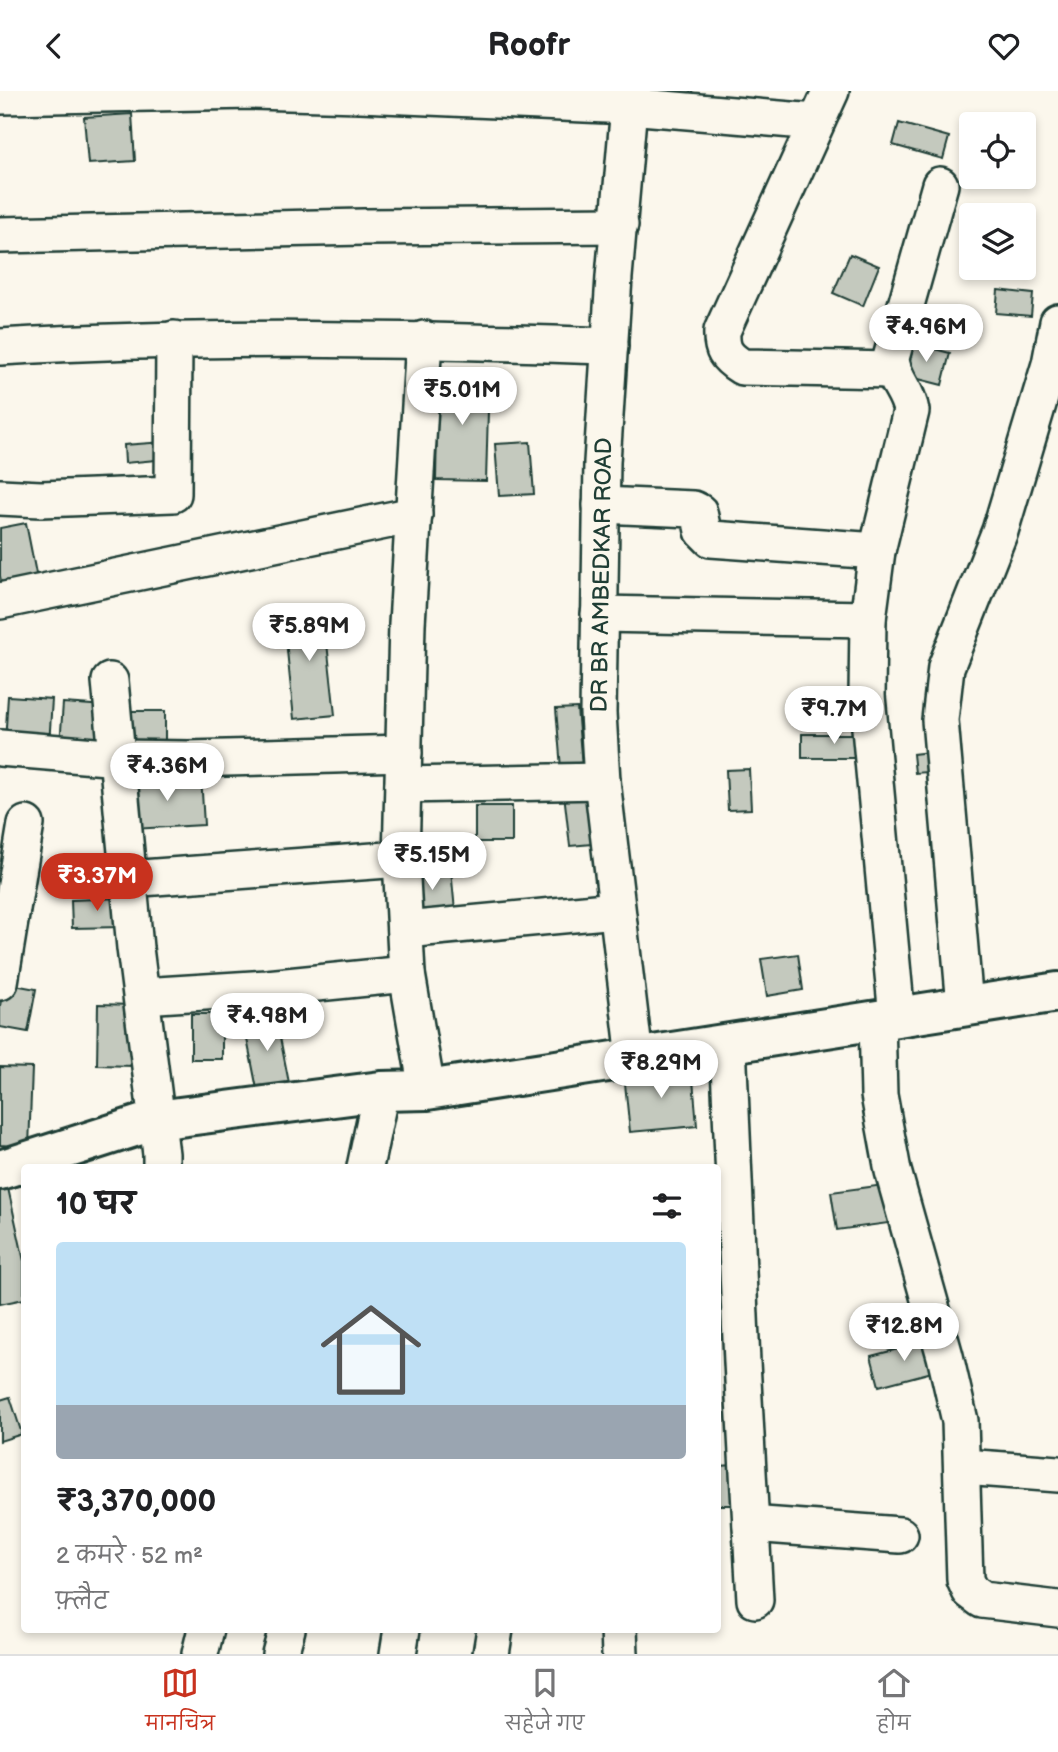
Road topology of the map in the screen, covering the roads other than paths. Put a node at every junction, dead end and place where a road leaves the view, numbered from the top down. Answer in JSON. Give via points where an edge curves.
{"nodes":[{"id":1,"x":252,"y":91,"type":"edge"},
{"id":2,"x":831,"y":91,"type":"edge"},
{"id":3,"x":0,"y":96,"type":"edge"},
{"id":4,"x":631,"y":99,"type":"edge"},
{"id":5,"x":815,"y":122,"type":"junction"},
{"id":6,"x":940,"y":185,"type":"dead end"},
{"id":7,"x":620,"y":225,"type":"junction"},
{"id":8,"x":0,"y":235,"type":"edge"},
{"id":9,"x":1058,"y":322,"type":"edge"},
{"id":10,"x":174,"y":339,"type":"junction"},
{"id":11,"x":424,"y":339,"type":"junction"},
{"id":12,"x":610,"y":346,"type":"junction"},
{"id":13,"x":0,"y":347,"type":"edge"},
{"id":14,"x":891,"y":370,"type":"junction"},
{"id":15,"x":1049,"y":395,"type":"edge"},
{"id":16,"x":0,"y":496,"type":"edge"},
{"id":17,"x":601,"y":505,"type":"junction"},
{"id":18,"x":414,"y":515,"type":"junction"},
{"id":19,"x":877,"y":551,"type":"junction"},
{"id":20,"x":0,"y":601,"type":"edge"},
{"id":21,"x":599,"y":614,"type":"junction"},
{"id":22,"x":868,"y":619,"type":"junction"},
{"id":23,"x":110,"y":681,"type":"dead end"},
{"id":24,"x":0,"y":748,"type":"edge"},
{"id":25,"x":119,"y":758,"type":"junction"},
{"id":26,"x":404,"y":769,"type":"junction"},
{"id":27,"x":602,"y":781,"type":"junction"},
{"id":28,"x":26,"y":824,"type":"dead end"},
{"id":29,"x":401,"y":859,"type":"junction"},
{"id":30,"x":128,"y":879,"type":"junction"},
{"id":31,"x":617,"y":910,"type":"junction"},
{"id":32,"x":405,"y":930,"type":"junction"},
{"id":33,"x":407,"y":974,"type":"junction"},
{"id":34,"x":0,"y":982,"type":"edge"},
{"id":35,"x":1058,"y":992,"type":"edge"},
{"id":36,"x":142,"y":996,"type":"junction"},
{"id":37,"x":965,"y":1006,"type":"junction"},
{"id":38,"x":887,"y":1018,"type":"junction"},
{"id":39,"x":728,"y":1043,"type":"junction"},
{"id":40,"x":635,"y":1058,"type":"junction"},
{"id":41,"x":427,"y":1090,"type":"junction"},
{"id":42,"x":381,"y":1091,"type":"junction"},
{"id":43,"x":156,"y":1120,"type":"junction"},
{"id":44,"x":161,"y":1164,"type":"edge"},
{"id":45,"x":366,"y":1164,"type":"edge"},
{"id":46,"x":0,"y":1170,"type":"edge"},
{"id":47,"x":963,"y":1467,"type":"junction"},
{"id":48,"x":1058,"y":1474,"type":"edge"},
{"id":49,"x":751,"y":1524,"type":"junction"},
{"id":50,"x":900,"y":1535,"type":"dead end"},
{"id":51,"x":755,"y":1600,"type":"dead end"},
{"id":52,"x":1058,"y":1609,"type":"edge"},
{"id":53,"x":205,"y":1633,"type":"edge"},
{"id":54,"x":286,"y":1633,"type":"edge"},
{"id":55,"x":401,"y":1633,"type":"edge"},
{"id":56,"x":495,"y":1633,"type":"edge"},
{"id":57,"x":619,"y":1633,"type":"edge"},
{"id":58,"x":200,"y":1654,"type":"edge"},
{"id":59,"x":280,"y":1654,"type":"edge"},
{"id":60,"x":398,"y":1654,"type":"edge"},
{"id":61,"x":492,"y":1654,"type":"edge"},
{"id":62,"x":620,"y":1654,"type":"edge"}],
"edges":[{"from":1,"to":3,"type":"street"},
{"from":1,"to":4,"type":"street"},
{"from":2,"to":5,"type":"street"},
{"from":4,"to":5,"type":"street"},
{"from":4,"to":7,"type":"street","name":"DR BR AMBEDKAR ROAD"},
{"from":5,"to":14,"type":"street","via":[[722,331],[721,346],[727,358],[742,367]]},
{"from":6,"to":14,"type":"street","via":[[894,344]]},
{"from":7,"to":8,"type":"street"},
{"from":7,"to":12,"type":"street","name":"DR BR AMBEDKAR ROAD"},
{"from":9,"to":15,"type":"street"},
{"from":10,"to":11,"type":"street"},
{"from":10,"to":13,"type":"street"},
{"from":10,"to":16,"type":"street","via":[[173,494]]},
{"from":11,"to":12,"type":"street"},
{"from":11,"to":18,"type":"street"},
{"from":12,"to":17,"type":"street","name":"DR BR AMBEDKAR ROAD"},
{"from":14,"to":19,"type":"street","via":[[909,398],[911,411]]},
{"from":15,"to":37,"type":"street","via":[[946,667],[940,720]]},
{"from":17,"to":19,"type":"street","via":[[693,509],[699,512],[703,531],[711,539]]},
{"from":17,"to":21,"type":"street","name":"DR BR AMBEDKAR ROAD"},
{"from":18,"to":20,"type":"street"},
{"from":18,"to":26,"type":"street"},
{"from":19,"to":22,"type":"street"},
{"from":21,"to":22,"type":"street"},
{"from":21,"to":27,"type":"street","name":"DR BR AMBEDKAR ROAD"},
{"from":22,"to":38,"type":"street","via":[[867,696]]},
{"from":23,"to":25,"type":"street"},
{"from":24,"to":25,"type":"street"},
{"from":25,"to":26,"type":"street"},
{"from":25,"to":30,"type":"street"},
{"from":26,"to":27,"type":"street"},
{"from":26,"to":29,"type":"street"},
{"from":27,"to":31,"type":"street","name":"DR BR AMBEDKAR ROAD"},
{"from":28,"to":34,"type":"street"},
{"from":29,"to":30,"type":"street"},
{"from":29,"to":32,"type":"street"},
{"from":30,"to":36,"type":"street"},
{"from":31,"to":32,"type":"street"},
{"from":31,"to":40,"type":"street","name":"DR BR AMBEDKAR ROAD"},
{"from":32,"to":33,"type":"street"},
{"from":33,"to":36,"type":"street"},
{"from":33,"to":41,"type":"street"},
{"from":35,"to":37,"type":"street"},
{"from":36,"to":43,"type":"street"},
{"from":37,"to":38,"type":"street"},
{"from":38,"to":39,"type":"street"},
{"from":38,"to":47,"type":"street","via":[[879,1095],[892,1171],[960,1421]]},
{"from":39,"to":40,"type":"street"},
{"from":39,"to":49,"type":"street"},
{"from":40,"to":41,"type":"street"},
{"from":41,"to":42,"type":"street"},
{"from":42,"to":43,"type":"street"},
{"from":42,"to":45,"type":"street"},
{"from":43,"to":44,"type":"street"},
{"from":43,"to":46,"type":"street"},
{"from":47,"to":48,"type":"street"},
{"from":47,"to":52,"type":"street","via":[[965,1580],[970,1591],[982,1600]]},
{"from":49,"to":50,"type":"street"},
{"from":49,"to":51,"type":"street"},
{"from":53,"to":58,"type":"street"},
{"from":54,"to":59,"type":"street"},
{"from":55,"to":60,"type":"street"},
{"from":56,"to":61,"type":"street"},
{"from":57,"to":62,"type":"street"}]}
